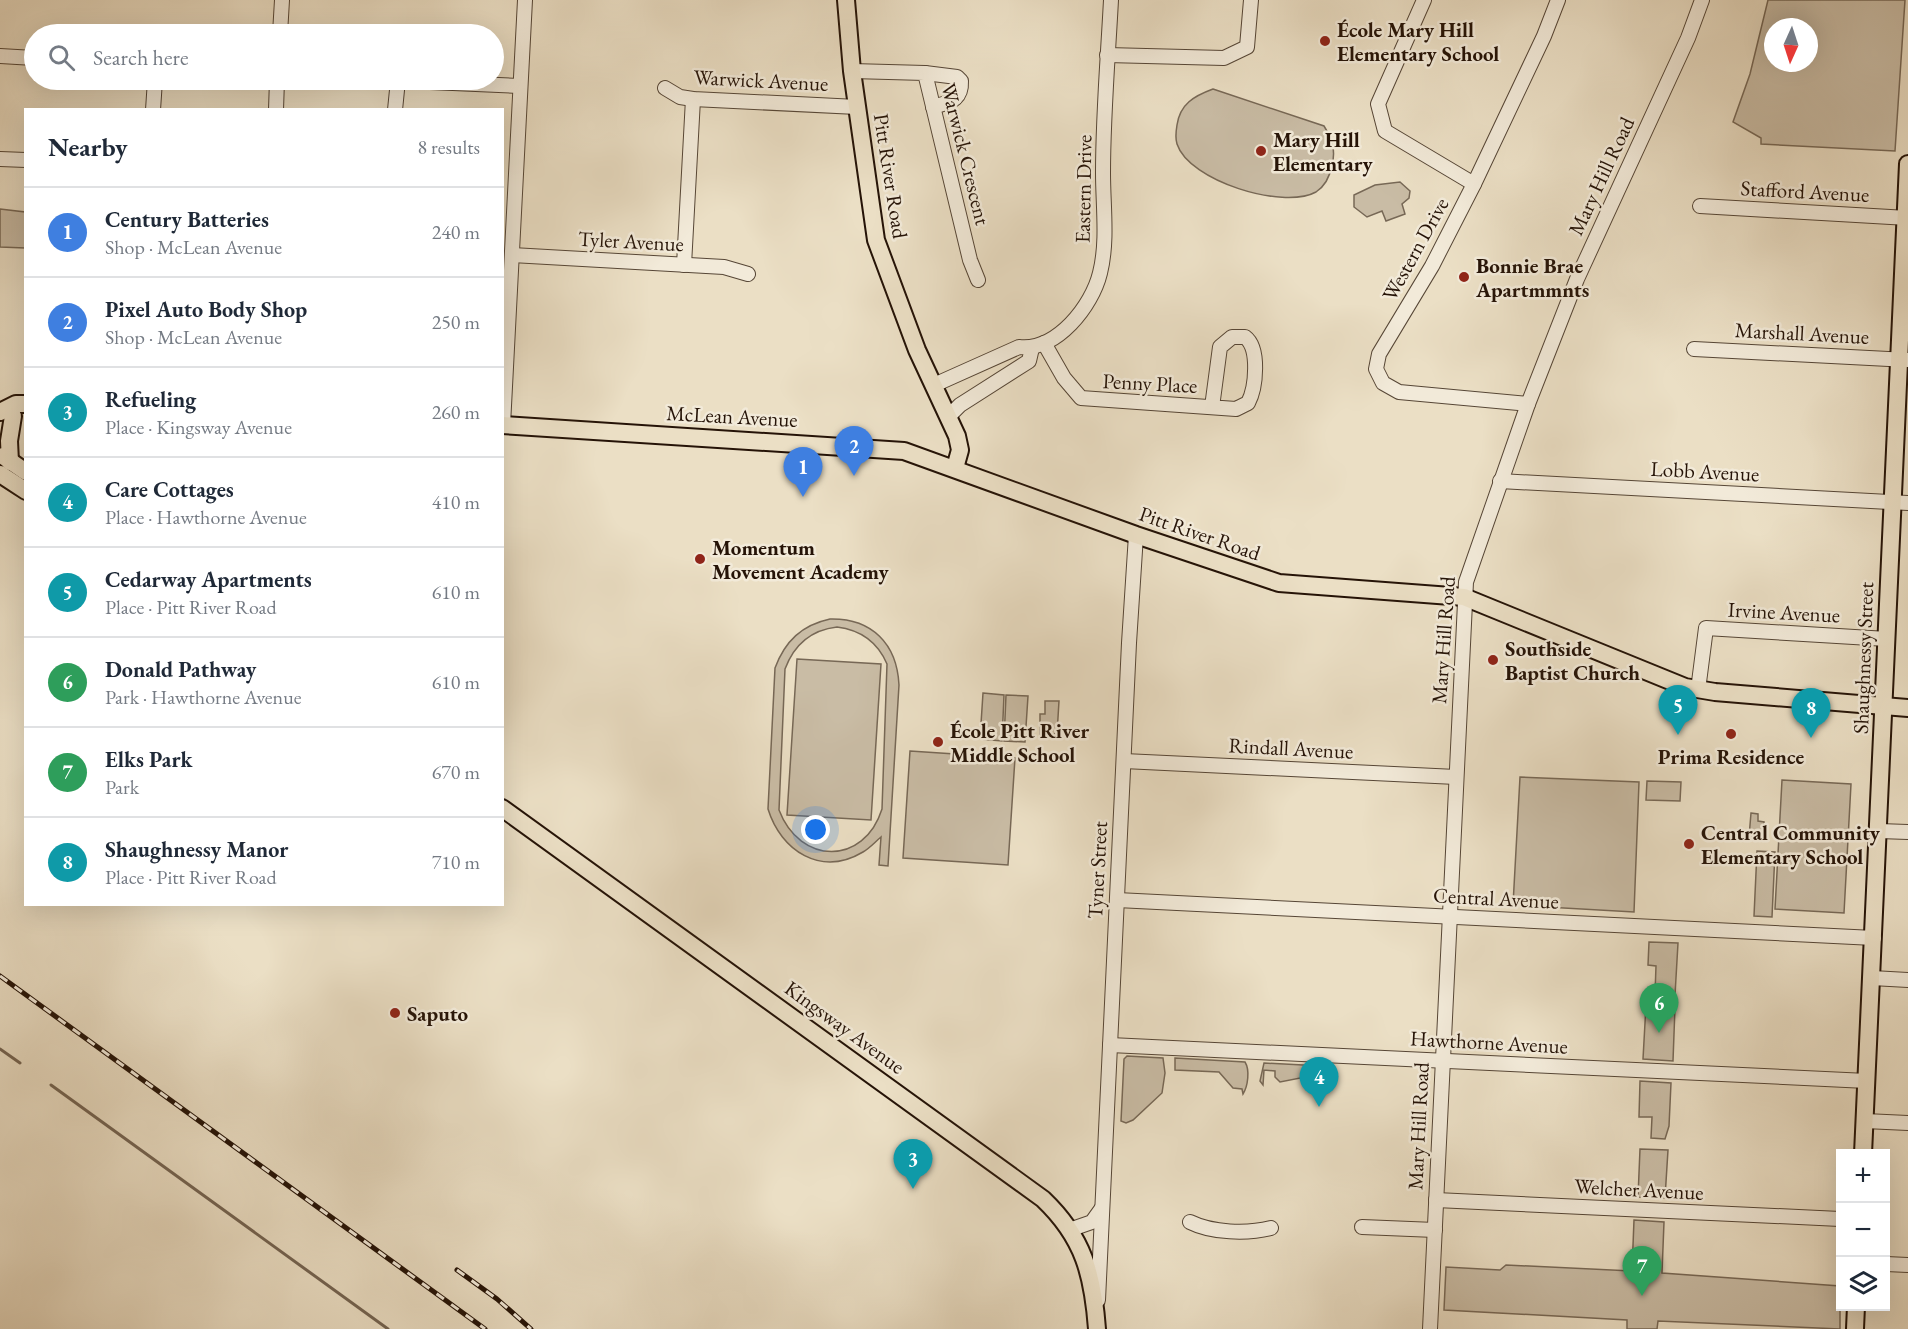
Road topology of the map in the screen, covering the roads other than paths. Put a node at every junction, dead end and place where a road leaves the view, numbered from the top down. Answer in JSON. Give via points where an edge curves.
{"nodes":[{"id":1,"x":282,"y":0,"type":"edge"},
{"id":2,"x":525,"y":0,"type":"edge"},
{"id":3,"x":846,"y":0,"type":"edge"},
{"id":4,"x":1111,"y":0,"type":"edge"},
{"id":5,"x":1251,"y":0,"type":"edge"},
{"id":6,"x":1424,"y":0,"type":"edge"},
{"id":7,"x":1558,"y":0,"type":"edge"},
{"id":8,"x":1701,"y":0,"type":"edge"},
{"id":9,"x":281,"y":24,"type":"edge"},
{"id":10,"x":1107,"y":55,"type":"junction"},
{"id":11,"x":0,"y":56,"type":"edge"},
{"id":12,"x":24,"y":57,"type":"edge"},
{"id":13,"x":852,"y":71,"type":"junction"},
{"id":14,"x":925,"y":73,"type":"junction"},
{"id":15,"x":504,"y":85,"type":"edge"},
{"id":16,"x":519,"y":86,"type":"junction"},
{"id":17,"x":665,"y":88,"type":"dead end"},
{"id":18,"x":154,"y":90,"type":"edge"},
{"id":19,"x":277,"y":90,"type":"edge"},
{"id":20,"x":397,"y":90,"type":"edge"},
{"id":21,"x":693,"y":99,"type":"junction"},
{"id":22,"x":857,"y":107,"type":"junction"},
{"id":23,"x":933,"y":107,"type":"junction"},
{"id":24,"x":153,"y":108,"type":"edge"},
{"id":25,"x":276,"y":108,"type":"edge"},
{"id":26,"x":396,"y":108,"type":"edge"},
{"id":27,"x":0,"y":159,"type":"edge"},
{"id":28,"x":24,"y":160,"type":"edge"},
{"id":29,"x":1908,"y":164,"type":"edge"},
{"id":30,"x":1474,"y":184,"type":"junction"},
{"id":31,"x":1701,"y":206,"type":"dead end"},
{"id":32,"x":1906,"y":218,"type":"edge"},
{"id":33,"x":512,"y":255,"type":"junction"},
{"id":34,"x":684,"y":265,"type":"junction"},
{"id":35,"x":748,"y":274,"type":"dead end"},
{"id":36,"x":978,"y":280,"type":"dead end"},
{"id":37,"x":1038,"y":345,"type":"junction"},
{"id":38,"x":1694,"y":349,"type":"dead end"},
{"id":39,"x":1903,"y":359,"type":"edge"},
{"id":40,"x":934,"y":385,"type":"junction"},
{"id":41,"x":24,"y":404,"type":"edge"},
{"id":42,"x":1528,"y":404,"type":"junction"},
{"id":43,"x":504,"y":406,"type":"edge"},
{"id":44,"x":1212,"y":407,"type":"junction"},
{"id":45,"x":10,"y":416,"type":"edge"},
{"id":46,"x":948,"y":417,"type":"junction"},
{"id":47,"x":504,"y":425,"type":"edge"},
{"id":48,"x":3,"y":463,"type":"edge"},
{"id":49,"x":955,"y":468,"type":"junction"},
{"id":50,"x":24,"y":471,"type":"edge"},
{"id":51,"x":1500,"y":481,"type":"junction"},
{"id":52,"x":24,"y":489,"type":"edge"},
{"id":53,"x":1901,"y":502,"type":"edge"},
{"id":54,"x":1136,"y":536,"type":"junction"},
{"id":55,"x":1464,"y":597,"type":"junction"},
{"id":56,"x":1887,"y":639,"type":"junction"},
{"id":57,"x":1698,"y":690,"type":"junction"},
{"id":58,"x":1884,"y":707,"type":"junction"},
{"id":59,"x":1908,"y":708,"type":"edge"},
{"id":60,"x":1124,"y":761,"type":"junction"},
{"id":61,"x":1456,"y":777,"type":"junction"},
{"id":62,"x":504,"y":809,"type":"edge"},
{"id":63,"x":1879,"y":831,"type":"junction"},
{"id":64,"x":1908,"y":832,"type":"edge"},
{"id":65,"x":1117,"y":900,"type":"junction"},
{"id":66,"x":1449,"y":916,"type":"junction"},
{"id":67,"x":1874,"y":938,"type":"junction"},
{"id":68,"x":1872,"y":978,"type":"junction"},
{"id":69,"x":1908,"y":980,"type":"edge"},
{"id":70,"x":1110,"y":1045,"type":"junction"},
{"id":71,"x":1443,"y":1061,"type":"junction"},
{"id":72,"x":1867,"y":1081,"type":"junction"},
{"id":73,"x":1865,"y":1120,"type":"junction"},
{"id":74,"x":1908,"y":1123,"type":"edge"},
{"id":75,"x":1863,"y":1149,"type":"edge"},
{"id":76,"x":1436,"y":1200,"type":"junction"},
{"id":77,"x":1103,"y":1206,"type":"junction"},
{"id":78,"x":1836,"y":1219,"type":"edge"},
{"id":79,"x":1190,"y":1222,"type":"dead end"},
{"id":80,"x":1362,"y":1227,"type":"dead end"},
{"id":81,"x":1270,"y":1228,"type":"dead end"},
{"id":82,"x":1069,"y":1230,"type":"junction"},
{"id":83,"x":1435,"y":1230,"type":"junction"},
{"id":84,"x":1890,"y":1264,"type":"edge"},
{"id":85,"x":1908,"y":1265,"type":"edge"},
{"id":86,"x":1856,"y":1311,"type":"edge"},
{"id":87,"x":1097,"y":1329,"type":"edge"},
{"id":88,"x":1430,"y":1329,"type":"edge"},
{"id":89,"x":1855,"y":1329,"type":"edge"}],
"edges":[{"from":1,"to":9,"type":"street"},
{"from":2,"to":16,"type":"street"},
{"from":3,"to":13,"type":"main road","name":"Pitt River Road"},
{"from":4,"to":10,"type":"street","name":"Eastern Drive"},
{"from":5,"to":10,"type":"street","via":[[1247,47],[1224,58]]},
{"from":6,"to":30,"type":"street","via":[[1378,104],[1385,131]]},
{"from":7,"to":30,"type":"street","name":"Western Drive"},
{"from":8,"to":42,"type":"street","name":"Mary Hill Road","via":[[1689,38],[1577,279]]},
{"from":10,"to":37,"type":"street","name":"Eastern Drive","via":[[1100,273],[1083,309],[1071,323]]},
{"from":11,"to":12,"type":"street"},
{"from":13,"to":14,"type":"street","name":"Warwick Crescent"},
{"from":13,"to":22,"type":"main road","name":"Pitt River Road"},
{"from":14,"to":23,"type":"street","name":"Warwick Crescent"},
{"from":14,"to":23,"type":"street","via":[[957,76],[961,81],[956,100]]},
{"from":15,"to":16,"type":"street"},
{"from":16,"to":33,"type":"street"},
{"from":17,"to":21,"type":"street","name":"Warwick Avenue"},
{"from":18,"to":24,"type":"street"},
{"from":19,"to":25,"type":"street"},
{"from":20,"to":26,"type":"street"},
{"from":21,"to":22,"type":"street","name":"Warwick Avenue"},
{"from":21,"to":34,"type":"street"},
{"from":22,"to":40,"type":"main road","name":"Pitt River Road","via":[[876,240]]},
{"from":23,"to":36,"type":"street","name":"Warwick Crescent"},
{"from":27,"to":28,"type":"street"},
{"from":29,"to":32,"type":"main road","name":"Shaughnessy Street"},
{"from":30,"to":42,"type":"street","name":"Western Drive","via":[[1437,257],[1380,351],[1377,372],[1383,383],[1399,392]]},
{"from":31,"to":32,"type":"street","name":"Stafford Avenue"},
{"from":32,"to":39,"type":"main road","name":"Shaughnessy Street"},
{"from":33,"to":34,"type":"street","name":"Tyler Avenue"},
{"from":33,"to":43,"type":"street"},
{"from":34,"to":35,"type":"street","name":"Tyler Avenue","via":[[724,267]]},
{"from":37,"to":40,"type":"street","name":"Eastern Drive","via":[[1019,347]]},
{"from":37,"to":44,"type":"street","name":"Penny Place","via":[[1081,398]]},
{"from":37,"to":46,"type":"street","name":"Eastern Drive","via":[[1029,361],[960,405]]},
{"from":38,"to":39,"type":"street","name":"Marshall Avenue"},
{"from":39,"to":53,"type":"main road","name":"Shaughnessy Street"},
{"from":40,"to":46,"type":"main road","name":"Pitt River Road"},
{"from":41,"to":45,"type":"main road","via":[[16,404]]},
{"from":42,"to":51,"type":"street","name":"Mary Hill Road"},
{"from":44,"to":44,"type":"street","name":"Penny Place","via":[[1220,347],[1232,337],[1245,338],[1254,355],[1251,397],[1236,409]]},
{"from":45,"to":48,"type":"main road"},
{"from":46,"to":49,"type":"main road","name":"Pitt River Road","via":[[959,446]]},
{"from":47,"to":49,"type":"main road","name":"McLean Avenue","via":[[882,448],[912,453]]},
{"from":48,"to":50,"type":"main road"},
{"from":48,"to":52,"type":"main road"},
{"from":49,"to":54,"type":"main road","name":"Pitt River Road"},
{"from":51,"to":53,"type":"street","name":"Lobb Avenue"},
{"from":51,"to":55,"type":"street","name":"Mary Hill Road","via":[[1469,570]]},
{"from":53,"to":56,"type":"main road","name":"Shaughnessy Street"},
{"from":54,"to":55,"type":"main road","name":"Pitt River Road","via":[[1279,583]]},
{"from":54,"to":60,"type":"street","name":"Tyner Street"},
{"from":55,"to":57,"type":"main road","name":"Pitt River Road","via":[[1652,676]]},
{"from":55,"to":61,"type":"street","name":"Mary Hill Road"},
{"from":56,"to":57,"type":"street","name":"Irvine Avenue","via":[[1706,628]]},
{"from":56,"to":58,"type":"main road","name":"Shaughnessy Street"},
{"from":57,"to":58,"type":"main road","name":"Pitt River Road"},
{"from":58,"to":59,"type":"main road","name":"Pitt River Road"},
{"from":58,"to":63,"type":"main road","name":"Shaughnessy Street"},
{"from":60,"to":61,"type":"street","name":"Rindall Avenue"},
{"from":60,"to":65,"type":"street","name":"Tyner Street"},
{"from":61,"to":66,"type":"street","name":"Mary Hill Road"},
{"from":62,"to":82,"type":"main road","name":"Kingsway Avenue","via":[[1035,1192]]},
{"from":63,"to":64,"type":"street"},
{"from":63,"to":67,"type":"main road","name":"Shaughnessy Street"},
{"from":65,"to":66,"type":"street","name":"Central Avenue"},
{"from":65,"to":70,"type":"street","name":"Tyner Street"},
{"from":66,"to":67,"type":"street","name":"Central Avenue"},
{"from":66,"to":71,"type":"street","name":"Mary Hill Road"},
{"from":67,"to":68,"type":"main road","name":"Shaughnessy Street"},
{"from":68,"to":69,"type":"street"},
{"from":68,"to":72,"type":"main road","name":"Shaughnessy Street"},
{"from":70,"to":71,"type":"street","name":"Hawthorne Avenue"},
{"from":70,"to":77,"type":"street","name":"Tyner Street"},
{"from":71,"to":72,"type":"street","name":"Hawthorne Avenue"},
{"from":71,"to":76,"type":"street","name":"Mary Hill Road"},
{"from":72,"to":73,"type":"main road","name":"Shaughnessy Street"},
{"from":73,"to":74,"type":"street"},
{"from":73,"to":75,"type":"main road","name":"Shaughnessy Street"},
{"from":76,"to":78,"type":"street","name":"Welcher Avenue"},
{"from":76,"to":83,"type":"street","name":"Mary Hill Road"},
{"from":77,"to":82,"type":"street","via":[[1092,1222]]},
{"from":77,"to":87,"type":"street","name":"Tyner Street"},
{"from":79,"to":81,"type":"street","via":[[1221,1230]]},
{"from":80,"to":83,"type":"street"},
{"from":82,"to":87,"type":"main road","name":"Kingsway Avenue","via":[[1090,1273]]},
{"from":83,"to":88,"type":"street","name":"Mary Hill Road"},
{"from":84,"to":85,"type":"street"},
{"from":86,"to":89,"type":"main road"}]}
